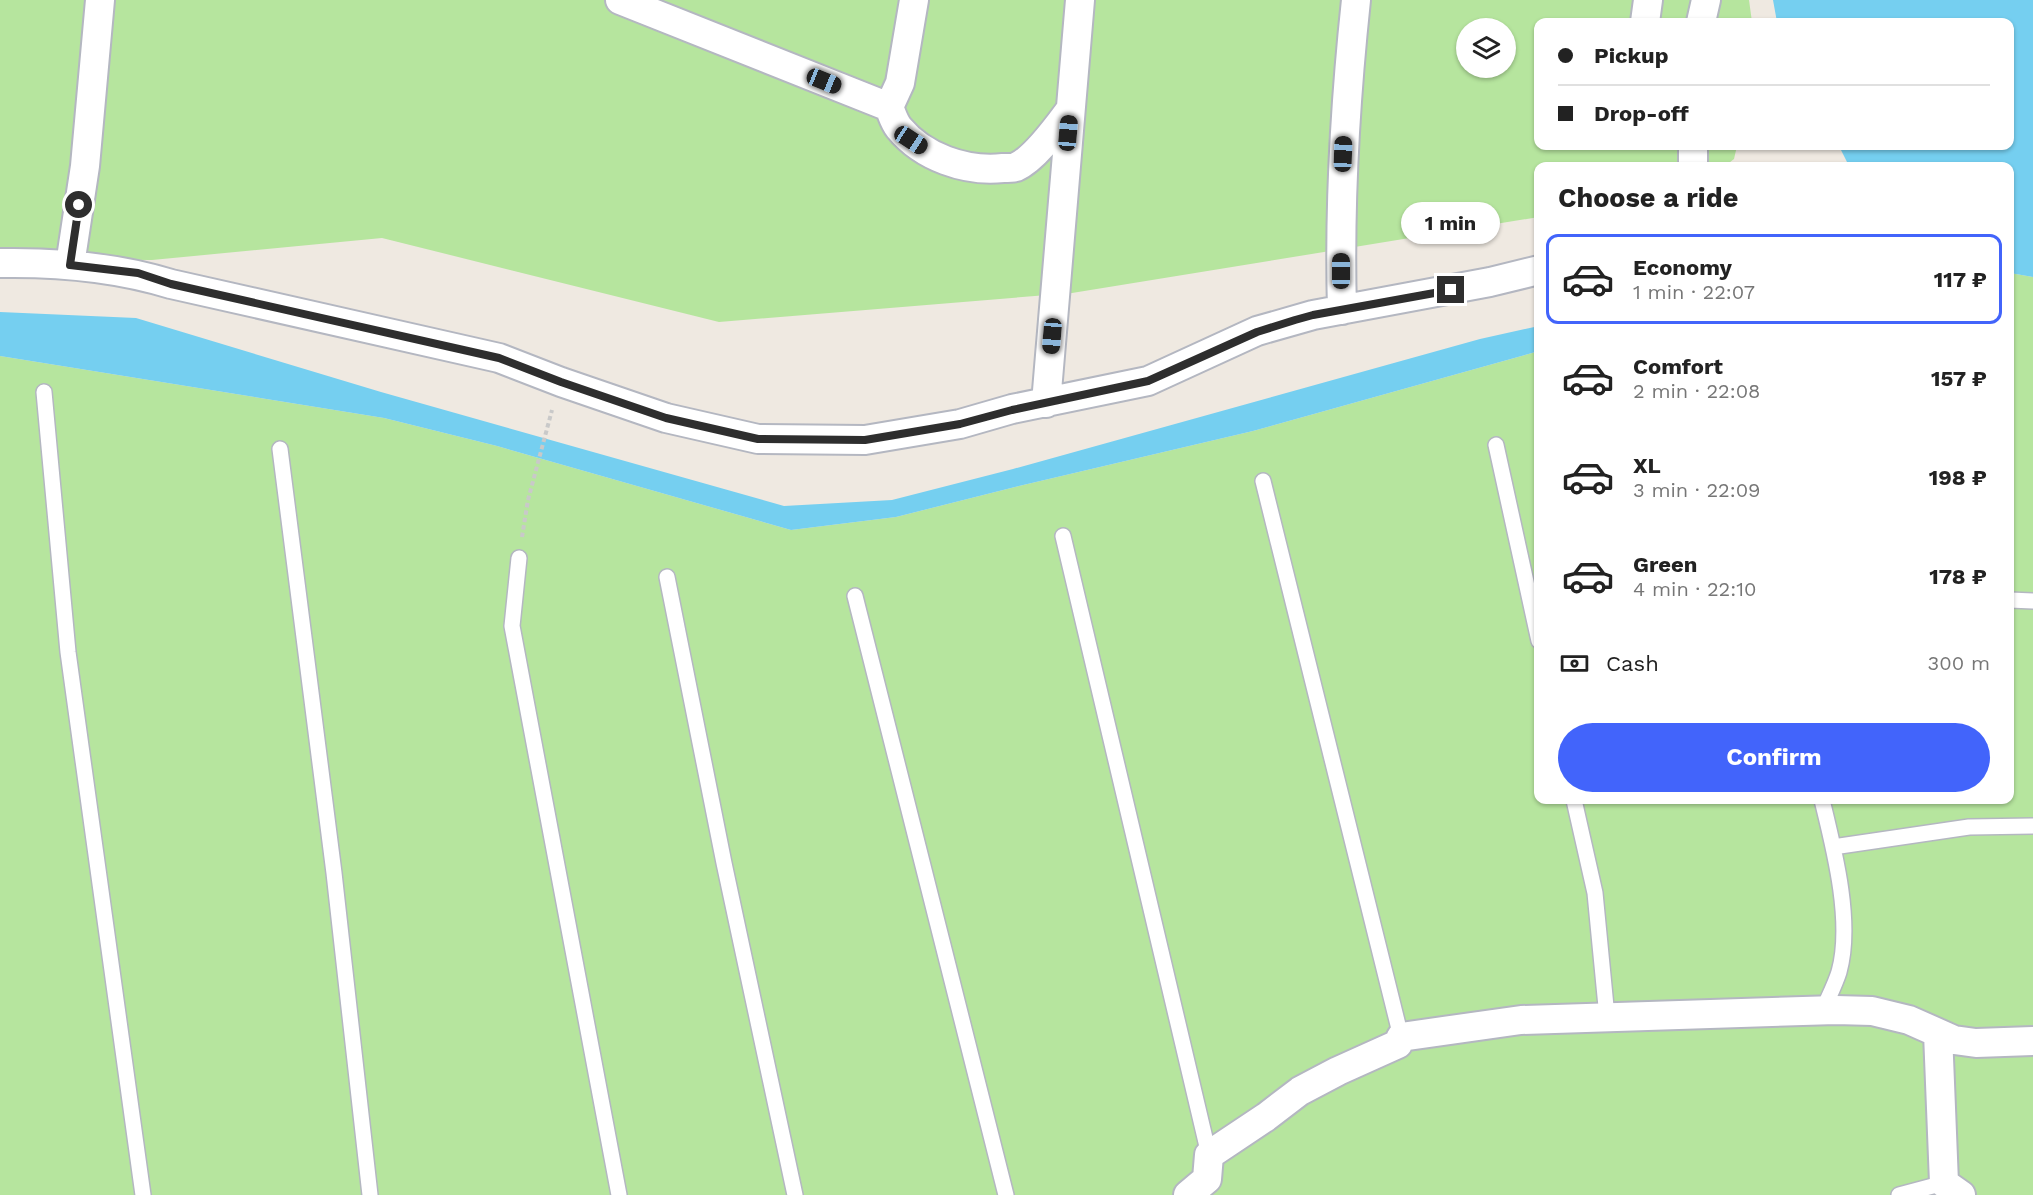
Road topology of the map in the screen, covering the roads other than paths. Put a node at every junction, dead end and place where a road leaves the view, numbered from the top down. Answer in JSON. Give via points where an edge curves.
{"nodes":[{"id":1,"x":100,"y":0,"type":"edge"},
{"id":2,"x":620,"y":0,"type":"edge"},
{"id":3,"x":914,"y":0,"type":"edge"},
{"id":4,"x":1080,"y":0,"type":"edge"},
{"id":5,"x":1356,"y":0,"type":"edge"},
{"id":6,"x":1648,"y":0,"type":"edge"},
{"id":7,"x":1706,"y":0,"type":"edge"},
{"id":8,"x":1646,"y":18,"type":"edge"},
{"id":9,"x":1702,"y":18,"type":"edge"},
{"id":10,"x":889,"y":107,"type":"junction"},
{"id":11,"x":1070,"y":110,"type":"junction"},
{"id":12,"x":0,"y":263,"type":"edge"},
{"id":13,"x":70,"y":265,"type":"junction"},
{"id":14,"x":1534,"y":271,"type":"edge"},
{"id":15,"x":1342,"y":310,"type":"junction"},
{"id":16,"x":44,"y":392,"type":"dead end"},
{"id":17,"x":1046,"y":403,"type":"junction"},
{"id":18,"x":1496,"y":445,"type":"dead end"},
{"id":19,"x":280,"y":449,"type":"dead end"},
{"id":20,"x":1263,"y":481,"type":"dead end"},
{"id":21,"x":1064,"y":536,"type":"dead end"},
{"id":22,"x":519,"y":558,"type":"road end"},
{"id":23,"x":667,"y":578,"type":"dead end"},
{"id":24,"x":855,"y":596,"type":"dead end"},
{"id":25,"x":2014,"y":600,"type":"edge"},
{"id":26,"x":2033,"y":601,"type":"edge"},
{"id":27,"x":1534,"y":617,"type":"edge"},
{"id":28,"x":1575,"y":804,"type":"edge"},
{"id":29,"x":1823,"y":804,"type":"edge"},
{"id":30,"x":2033,"y":826,"type":"edge"},
{"id":31,"x":1833,"y":847,"type":"junction"},
{"id":32,"x":1823,"y":1010,"type":"junction"},
{"id":33,"x":1607,"y":1017,"type":"junction"},
{"id":34,"x":1938,"y":1033,"type":"junction"},
{"id":35,"x":1401,"y":1037,"type":"junction"},
{"id":36,"x":2033,"y":1041,"type":"edge"},
{"id":37,"x":1209,"y":1155,"type":"junction"},
{"id":38,"x":1949,"y":1191,"type":"edge"},
{"id":39,"x":144,"y":1195,"type":"edge"},
{"id":40,"x":370,"y":1195,"type":"edge"},
{"id":41,"x":619,"y":1195,"type":"edge"},
{"id":42,"x":795,"y":1195,"type":"edge"},
{"id":43,"x":1006,"y":1195,"type":"edge"},
{"id":44,"x":1188,"y":1195,"type":"edge"},
{"id":45,"x":1899,"y":1195,"type":"edge"}],
"edges":[{"from":1,"to":13,"type":"street","via":[[85,166]]},
{"from":2,"to":10,"type":"street"},
{"from":3,"to":10,"type":"street","via":[[900,83]]},
{"from":4,"to":11,"type":"street"},
{"from":5,"to":15,"type":"street","via":[[1346,92]]},
{"from":6,"to":8,"type":"street"},
{"from":7,"to":9,"type":"street"},
{"from":10,"to":11,"type":"street","via":[[897,126],[928,151],[961,166],[988,170],[1017,166],[1038,150]]},
{"from":11,"to":17,"type":"street"},
{"from":12,"to":13,"type":"street"},
{"from":13,"to":17,"type":"street","via":[[138,273],[499,358],[666,418],[758,439],[865,440],[960,424]]},
{"from":14,"to":15,"type":"street"},
{"from":15,"to":17,"type":"street","via":[[1257,332],[1148,381]]},
{"from":16,"to":39,"type":"lane","via":[[68,652]]},
{"from":18,"to":27,"type":"lane"},
{"from":19,"to":40,"type":"lane"},
{"from":20,"to":35,"type":"lane"},
{"from":21,"to":37,"type":"lane"},
{"from":22,"to":41,"type":"lane","via":[[512,626]]},
{"from":23,"to":42,"type":"lane"},
{"from":24,"to":43,"type":"lane"},
{"from":25,"to":26,"type":"lane"},
{"from":28,"to":33,"type":"lane","via":[[1594,893]]},
{"from":29,"to":31,"type":"lane"},
{"from":30,"to":31,"type":"lane","via":[[1969,827]]},
{"from":31,"to":32,"type":"lane","via":[[1844,926],[1839,971]]},
{"from":32,"to":33,"type":"street"},
{"from":32,"to":34,"type":"street","via":[[1872,1011],[1910,1020]]},
{"from":33,"to":35,"type":"street","via":[[1521,1020]]},
{"from":34,"to":36,"type":"street","via":[[1976,1043]]},
{"from":34,"to":38,"type":"street"},
{"from":35,"to":37,"type":"street","via":[[1398,1044],[1300,1091]]},
{"from":37,"to":44,"type":"street","via":[[1207,1179]]},
{"from":38,"to":45,"type":"lane"}]}
